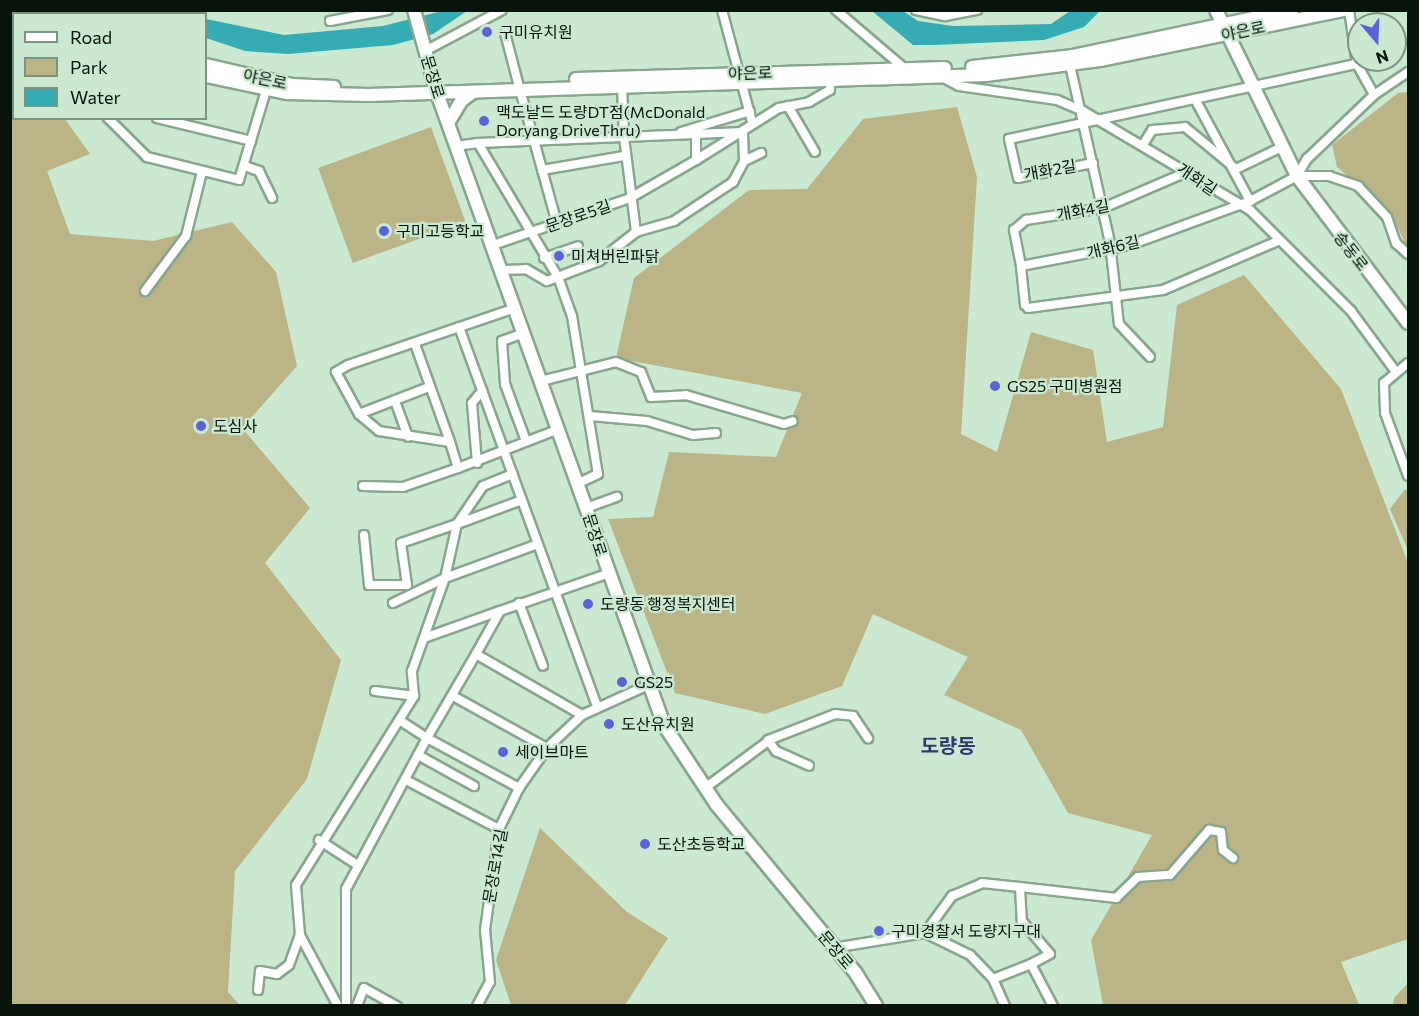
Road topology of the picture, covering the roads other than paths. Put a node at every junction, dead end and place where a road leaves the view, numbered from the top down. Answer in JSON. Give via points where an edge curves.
{"nodes":[{"id":1,"x":388,"y":10,"type":"edge"},
{"id":2,"x":414,"y":10,"type":"edge"},
{"id":3,"x":502,"y":10,"type":"edge"},
{"id":4,"x":722,"y":10,"type":"edge"},
{"id":5,"x":836,"y":10,"type":"edge"},
{"id":6,"x":916,"y":10,"type":"edge"},
{"id":7,"x":976,"y":10,"type":"edge"},
{"id":8,"x":1216,"y":10,"type":"edge"},
{"id":9,"x":1292,"y":10,"type":"edge"},
{"id":10,"x":1347,"y":10,"type":"edge"},
{"id":11,"x":330,"y":21,"type":"dead end"},
{"id":12,"x":1225,"y":29,"type":"junction"},
{"id":13,"x":505,"y":33,"type":"dead end"},
{"id":14,"x":425,"y":51,"type":"junction"},
{"id":15,"x":207,"y":65,"type":"edge"},
{"id":16,"x":1070,"y":65,"type":"junction"},
{"id":17,"x":1347,"y":66,"type":"edge"},
{"id":18,"x":904,"y":68,"type":"junction"},
{"id":19,"x":1362,"y":72,"type":"edge"},
{"id":20,"x":1408,"y":72,"type":"edge"},
{"id":21,"x":207,"y":76,"type":"edge"},
{"id":22,"x":741,"y":77,"type":"junction"},
{"id":23,"x":941,"y":77,"type":"junction"},
{"id":24,"x":831,"y":79,"type":"junction"},
{"id":25,"x":267,"y":85,"type":"junction"},
{"id":26,"x":519,"y":86,"type":"junction"},
{"id":27,"x":622,"y":86,"type":"junction"},
{"id":28,"x":1252,"y":88,"type":"junction"},
{"id":29,"x":436,"y":89,"type":"junction"},
{"id":30,"x":474,"y":91,"type":"junction"},
{"id":31,"x":1374,"y":94,"type":"junction"},
{"id":32,"x":1196,"y":101,"type":"junction"},
{"id":33,"x":788,"y":106,"type":"junction"},
{"id":34,"x":750,"y":111,"type":"junction"},
{"id":35,"x":1083,"y":111,"type":"junction"},
{"id":36,"x":110,"y":120,"type":"edge"},
{"id":37,"x":165,"y":120,"type":"edge"},
{"id":38,"x":1099,"y":121,"type":"junction"},
{"id":39,"x":752,"y":122,"type":"junction"},
{"id":40,"x":448,"y":123,"type":"junction"},
{"id":41,"x":1086,"y":124,"type":"junction"},
{"id":42,"x":743,"y":132,"type":"junction"},
{"id":43,"x":673,"y":135,"type":"junction"},
{"id":44,"x":696,"y":135,"type":"junction"},
{"id":45,"x":624,"y":137,"type":"junction"},
{"id":46,"x":533,"y":140,"type":"junction"},
{"id":47,"x":251,"y":141,"type":"junction"},
{"id":48,"x":478,"y":143,"type":"junction"},
{"id":49,"x":1144,"y":143,"type":"junction"},
{"id":50,"x":456,"y":146,"type":"junction"},
{"id":51,"x":1282,"y":147,"type":"junction"},
{"id":52,"x":815,"y":152,"type":"dead end"},
{"id":53,"x":761,"y":153,"type":"dead end"},
{"id":54,"x":624,"y":156,"type":"junction"},
{"id":55,"x":696,"y":160,"type":"junction"},
{"id":56,"x":744,"y":161,"type":"junction"},
{"id":57,"x":1093,"y":163,"type":"junction"},
{"id":58,"x":245,"y":166,"type":"junction"},
{"id":59,"x":1236,"y":169,"type":"junction"},
{"id":60,"x":542,"y":170,"type":"junction"},
{"id":61,"x":202,"y":172,"type":"junction"},
{"id":62,"x":1187,"y":172,"type":"junction"},
{"id":63,"x":1298,"y":176,"type":"junction"},
{"id":64,"x":272,"y":198,"type":"dead end"},
{"id":65,"x":630,"y":198,"type":"junction"},
{"id":66,"x":1250,"y":201,"type":"junction"},
{"id":67,"x":1238,"y":206,"type":"junction"},
{"id":68,"x":1102,"y":208,"type":"junction"},
{"id":69,"x":557,"y":223,"type":"junction"},
{"id":70,"x":636,"y":232,"type":"junction"},
{"id":71,"x":527,"y":233,"type":"junction"},
{"id":72,"x":1280,"y":240,"type":"junction"},
{"id":73,"x":493,"y":245,"type":"junction"},
{"id":74,"x":578,"y":246,"type":"dead end"},
{"id":75,"x":1111,"y":249,"type":"junction"},
{"id":76,"x":1408,"y":254,"type":"edge"},
{"id":77,"x":544,"y":258,"type":"junction"},
{"id":78,"x":1021,"y":266,"type":"junction"},
{"id":79,"x":502,"y":270,"type":"junction"},
{"id":80,"x":558,"y":277,"type":"junction"},
{"id":81,"x":145,"y":291,"type":"dead end"},
{"id":82,"x":1114,"y":298,"type":"junction"},
{"id":83,"x":515,"y":308,"type":"junction"},
{"id":84,"x":1408,"y":323,"type":"edge"},
{"id":85,"x":459,"y":327,"type":"junction"},
{"id":86,"x":524,"y":333,"type":"junction"},
{"id":87,"x":415,"y":344,"type":"junction"},
{"id":88,"x":1150,"y":357,"type":"dead end"},
{"id":89,"x":1408,"y":363,"type":"edge"},
{"id":90,"x":580,"y":370,"type":"junction"},
{"id":91,"x":1396,"y":372,"type":"junction"},
{"id":92,"x":541,"y":381,"type":"junction"},
{"id":93,"x":429,"y":387,"type":"junction"},
{"id":94,"x":482,"y":391,"type":"junction"},
{"id":95,"x":395,"y":401,"type":"junction"},
{"id":96,"x":359,"y":414,"type":"junction"},
{"id":97,"x":590,"y":416,"type":"junction"},
{"id":98,"x":793,"y":421,"type":"dead end"},
{"id":99,"x":559,"y":429,"type":"junction"},
{"id":100,"x":716,"y":433,"type":"dead end"},
{"id":101,"x":408,"y":437,"type":"junction"},
{"id":102,"x":526,"y":441,"type":"junction"},
{"id":103,"x":450,"y":442,"type":"junction"},
{"id":104,"x":504,"y":450,"type":"junction"},
{"id":105,"x":477,"y":463,"type":"junction"},
{"id":106,"x":458,"y":468,"type":"junction"},
{"id":107,"x":513,"y":474,"type":"junction"},
{"id":108,"x":1408,"y":476,"type":"edge"},
{"id":109,"x":579,"y":483,"type":"junction"},
{"id":110,"x":363,"y":486,"type":"dead end"},
{"id":111,"x":617,"y":498,"type":"dead end"},
{"id":112,"x":522,"y":500,"type":"junction"},
{"id":113,"x":586,"y":508,"type":"junction"},
{"id":114,"x":457,"y":524,"type":"junction"},
{"id":115,"x":364,"y":535,"type":"dead end"},
{"id":116,"x":538,"y":544,"type":"junction"},
{"id":117,"x":607,"y":574,"type":"junction"},
{"id":118,"x":445,"y":578,"type":"junction"},
{"id":119,"x":407,"y":585,"type":"junction"},
{"id":120,"x":555,"y":592,"type":"junction"},
{"id":121,"x":407,"y":596,"type":"junction"},
{"id":122,"x":393,"y":603,"type":"dead end"},
{"id":123,"x":519,"y":603,"type":"junction"},
{"id":124,"x":500,"y":611,"type":"junction"},
{"id":125,"x":424,"y":638,"type":"junction"},
{"id":126,"x":476,"y":654,"type":"junction"},
{"id":127,"x":543,"y":666,"type":"dead end"},
{"id":128,"x":648,"y":685,"type":"junction"},
{"id":129,"x":375,"y":691,"type":"dead end"},
{"id":130,"x":414,"y":696,"type":"junction"},
{"id":131,"x":453,"y":696,"type":"junction"},
{"id":132,"x":596,"y":704,"type":"junction"},
{"id":133,"x":582,"y":715,"type":"junction"},
{"id":134,"x":401,"y":721,"type":"junction"},
{"id":135,"x":428,"y":738,"type":"junction"},
{"id":136,"x":868,"y":738,"type":"dead end"},
{"id":137,"x":768,"y":740,"type":"junction"},
{"id":138,"x":547,"y":748,"type":"junction"},
{"id":139,"x":418,"y":755,"type":"junction"},
{"id":140,"x":809,"y":766,"type":"dead end"},
{"id":141,"x":406,"y":780,"type":"junction"},
{"id":142,"x":474,"y":786,"type":"dead end"},
{"id":143,"x":519,"y":788,"type":"junction"},
{"id":144,"x":705,"y":788,"type":"junction"},
{"id":145,"x":499,"y":829,"type":"junction"},
{"id":146,"x":319,"y":840,"type":"junction"},
{"id":147,"x":1233,"y":858,"type":"dead end"},
{"id":148,"x":356,"y":864,"type":"junction"},
{"id":149,"x":1020,"y":887,"type":"junction"},
{"id":150,"x":925,"y":933,"type":"junction"},
{"id":151,"x":300,"y":935,"type":"junction"},
{"id":152,"x":833,"y":948,"type":"junction"},
{"id":153,"x":1031,"y":964,"type":"junction"},
{"id":154,"x":993,"y":979,"type":"junction"},
{"id":155,"x":258,"y":990,"type":"dead end"},
{"id":156,"x":339,"y":1005,"type":"edge"},
{"id":157,"x":346,"y":1005,"type":"edge"},
{"id":158,"x":357,"y":1005,"type":"edge"},
{"id":159,"x":397,"y":1005,"type":"edge"},
{"id":160,"x":477,"y":1005,"type":"edge"},
{"id":161,"x":876,"y":1005,"type":"edge"},
{"id":162,"x":1005,"y":1005,"type":"edge"},
{"id":163,"x":1053,"y":1005,"type":"edge"}],
"edges":[{"from":1,"to":11,"type":"street"},
{"from":2,"to":14,"type":"street","name":"문장로"},
{"from":3,"to":14,"type":"street"},
{"from":4,"to":22,"type":"street"},
{"from":5,"to":18,"type":"street"},
{"from":6,"to":7,"type":"street","via":[[945,16]]},
{"from":8,"to":12,"type":"street","name":"송동로"},
{"from":9,"to":12,"type":"street","name":"야은로"},
{"from":10,"to":12,"type":"street","name":"야은로"},
{"from":12,"to":16,"type":"street","name":"야은로"},
{"from":12,"to":18,"type":"street","name":"야은로","via":[[1019,64]]},
{"from":12,"to":28,"type":"street","name":"송동로"},
{"from":13,"to":26,"type":"street"},
{"from":14,"to":29,"type":"street","name":"문장로"},
{"from":15,"to":25,"type":"street","name":"야은로"},
{"from":16,"to":23,"type":"street","name":"야은로"},
{"from":16,"to":35,"type":"street"},
{"from":17,"to":28,"type":"street"},
{"from":18,"to":22,"type":"street","name":"야은로"},
{"from":19,"to":31,"type":"street","name":"야은로"},
{"from":20,"to":31,"type":"street"},
{"from":21,"to":25,"type":"street","name":"야은로"},
{"from":22,"to":24,"type":"street","name":"야은로"},
{"from":22,"to":26,"type":"street","name":"야은로"},
{"from":22,"to":27,"type":"street","name":"야은로"},
{"from":22,"to":34,"type":"street"},
{"from":23,"to":24,"type":"street","name":"야은로"},
{"from":23,"to":35,"type":"street","name":"개화길","via":[[958,86],[1057,100]]},
{"from":24,"to":33,"type":"street","via":[[830,90],[809,102]]},
{"from":25,"to":29,"type":"street","name":"야은로"},
{"from":25,"to":47,"type":"street"},
{"from":26,"to":27,"type":"street","name":"야은로"},
{"from":26,"to":29,"type":"street","name":"야은로"},
{"from":26,"to":30,"type":"street","name":"야은로"},
{"from":26,"to":46,"type":"street"},
{"from":27,"to":45,"type":"street"},
{"from":28,"to":32,"type":"street"},
{"from":28,"to":51,"type":"street","name":"송동로"},
{"from":29,"to":30,"type":"street","name":"야은로"},
{"from":29,"to":40,"type":"street","name":"문장로"},
{"from":30,"to":40,"type":"street","via":[[461,101]]},
{"from":31,"to":63,"type":"street","via":[[1307,159]]},
{"from":32,"to":38,"type":"street"},
{"from":32,"to":59,"type":"street"},
{"from":33,"to":39,"type":"street"},
{"from":33,"to":52,"type":"street"},
{"from":34,"to":39,"type":"street"},
{"from":34,"to":43,"type":"street"},
{"from":35,"to":38,"type":"street","name":"개화길"},
{"from":35,"to":41,"type":"street","name":"개화2길"},
{"from":36,"to":61,"type":"street","via":[[147,157]]},
{"from":37,"to":47,"type":"street"},
{"from":38,"to":41,"type":"street","name":"개화2길"},
{"from":38,"to":49,"type":"street","name":"개화길"},
{"from":39,"to":42,"type":"street","name":"문장로5길"},
{"from":40,"to":50,"type":"street","name":"문장로"},
{"from":41,"to":57,"type":"street","name":"개화2길"},
{"from":41,"to":57,"type":"street","name":"개화2길","via":[[1009,139],[1008,150],[1018,178]]},
{"from":42,"to":44,"type":"street"},
{"from":42,"to":55,"type":"street","name":"문장로5길"},
{"from":42,"to":56,"type":"street"},
{"from":43,"to":44,"type":"street"},
{"from":43,"to":45,"type":"street"},
{"from":44,"to":55,"type":"street"},
{"from":45,"to":46,"type":"street"},
{"from":45,"to":54,"type":"street"},
{"from":46,"to":48,"type":"street"},
{"from":46,"to":60,"type":"street"},
{"from":47,"to":58,"type":"street"},
{"from":48,"to":50,"type":"street"},
{"from":48,"to":71,"type":"street"},
{"from":49,"to":59,"type":"street","via":[[1152,130],[1185,128]]},
{"from":49,"to":62,"type":"street","name":"개화길"},
{"from":50,"to":73,"type":"street","name":"문장로"},
{"from":51,"to":59,"type":"street"},
{"from":51,"to":63,"type":"street","name":"송동로"},
{"from":53,"to":56,"type":"street"},
{"from":54,"to":60,"type":"street"},
{"from":54,"to":65,"type":"street"},
{"from":55,"to":65,"type":"street","name":"문장로5길"},
{"from":56,"to":70,"type":"street","via":[[733,182],[674,221]]},
{"from":57,"to":68,"type":"street","name":"개화2길"},
{"from":58,"to":61,"type":"street","via":[[239,180]]},
{"from":58,"to":64,"type":"street","via":[[259,171]]},
{"from":59,"to":66,"type":"street"},
{"from":60,"to":69,"type":"street"},
{"from":61,"to":81,"type":"street","via":[[186,236]]},
{"from":62,"to":67,"type":"street","name":"개화길"},
{"from":62,"to":68,"type":"street","name":"개화4길"},
{"from":63,"to":66,"type":"street"},
{"from":63,"to":76,"type":"street","via":[[1329,176],[1359,186],[1387,217],[1396,243]]},
{"from":63,"to":84,"type":"street","name":"송동로"},
{"from":65,"to":69,"type":"street","name":"문장로5길"},
{"from":65,"to":70,"type":"street"},
{"from":66,"to":67,"type":"street"},
{"from":67,"to":72,"type":"street","name":"개화길"},
{"from":67,"to":75,"type":"street","name":"개화6길"},
{"from":68,"to":75,"type":"street","name":"개화2길"},
{"from":68,"to":78,"type":"street","name":"개화4길","via":[[1026,220],[1014,230]]},
{"from":69,"to":71,"type":"street","name":"문장로5길"},
{"from":70,"to":80,"type":"street","via":[[599,261]]},
{"from":71,"to":73,"type":"street","name":"문장로5길"},
{"from":71,"to":77,"type":"street"},
{"from":72,"to":82,"type":"street","via":[[1163,290]]},
{"from":72,"to":91,"type":"street","name":"개화길","via":[[1351,311]]},
{"from":73,"to":79,"type":"street","name":"문장로"},
{"from":74,"to":77,"type":"street"},
{"from":75,"to":78,"type":"street","name":"개화6길"},
{"from":75,"to":82,"type":"street","name":"개화2길"},
{"from":77,"to":80,"type":"street"},
{"from":78,"to":82,"type":"street","via":[[1027,306]]},
{"from":79,"to":80,"type":"street","via":[[526,269],[547,281]]},
{"from":79,"to":83,"type":"street","name":"문장로"},
{"from":80,"to":90,"type":"street","via":[[573,316]]},
{"from":82,"to":88,"type":"street","name":"개화2길","via":[[1119,324]]},
{"from":83,"to":85,"type":"street"},
{"from":83,"to":86,"type":"street","name":"문장로"},
{"from":85,"to":87,"type":"street"},
{"from":85,"to":94,"type":"street"},
{"from":86,"to":92,"type":"street","name":"문장로"},
{"from":86,"to":102,"type":"street","via":[[502,341],[505,384]]},
{"from":87,"to":93,"type":"street"},
{"from":87,"to":96,"type":"street","via":[[336,372]]},
{"from":89,"to":91,"type":"street"},
{"from":90,"to":92,"type":"street"},
{"from":90,"to":97,"type":"street"},
{"from":90,"to":98,"type":"street","via":[[616,362],[642,372],[651,397],[686,395],[784,424]]},
{"from":91,"to":108,"type":"street","via":[[1384,383],[1385,413]]},
{"from":92,"to":99,"type":"street","name":"문장로"},
{"from":93,"to":95,"type":"street"},
{"from":93,"to":103,"type":"street"},
{"from":94,"to":104,"type":"street"},
{"from":94,"to":105,"type":"street","via":[[472,403]]},
{"from":95,"to":96,"type":"street"},
{"from":95,"to":101,"type":"street"},
{"from":96,"to":101,"type":"street","via":[[379,431]]},
{"from":97,"to":100,"type":"street","via":[[647,421],[693,435]]},
{"from":97,"to":109,"type":"street","via":[[598,474]]},
{"from":99,"to":102,"type":"street"},
{"from":99,"to":109,"type":"street","name":"문장로"},
{"from":101,"to":103,"type":"street"},
{"from":102,"to":104,"type":"street"},
{"from":103,"to":106,"type":"street"},
{"from":104,"to":105,"type":"street"},
{"from":104,"to":107,"type":"street"},
{"from":105,"to":106,"type":"street"},
{"from":106,"to":110,"type":"street","via":[[403,487]]},
{"from":107,"to":112,"type":"street"},
{"from":107,"to":114,"type":"street","via":[[483,486]]},
{"from":109,"to":113,"type":"street","name":"문장로"},
{"from":111,"to":113,"type":"street"},
{"from":112,"to":114,"type":"street"},
{"from":112,"to":116,"type":"street"},
{"from":113,"to":117,"type":"street","name":"문장로"},
{"from":114,"to":118,"type":"street"},
{"from":114,"to":119,"type":"street","via":[[401,543]]},
{"from":115,"to":119,"type":"street","via":[[369,585]]},
{"from":116,"to":118,"type":"street"},
{"from":116,"to":120,"type":"street"},
{"from":117,"to":120,"type":"street"},
{"from":117,"to":128,"type":"street","name":"문장로"},
{"from":118,"to":121,"type":"street"},
{"from":118,"to":125,"type":"street"},
{"from":119,"to":121,"type":"street"},
{"from":120,"to":123,"type":"street"},
{"from":120,"to":132,"type":"street"},
{"from":121,"to":122,"type":"street"},
{"from":123,"to":124,"type":"street"},
{"from":123,"to":127,"type":"street"},
{"from":124,"to":125,"type":"street"},
{"from":124,"to":126,"type":"street"},
{"from":125,"to":130,"type":"street","via":[[412,671]]},
{"from":126,"to":131,"type":"street"},
{"from":126,"to":133,"type":"street"},
{"from":128,"to":132,"type":"street","name":"문장로14길"},
{"from":128,"to":144,"type":"street","name":"문장로","via":[[664,725]]},
{"from":129,"to":130,"type":"street"},
{"from":130,"to":134,"type":"street"},
{"from":131,"to":135,"type":"street"},
{"from":131,"to":138,"type":"street"},
{"from":132,"to":133,"type":"street","name":"문장로14길"},
{"from":133,"to":138,"type":"street","name":"문장로14길"},
{"from":134,"to":135,"type":"street"},
{"from":134,"to":146,"type":"street"},
{"from":135,"to":139,"type":"street"},
{"from":135,"to":143,"type":"street"},
{"from":136,"to":137,"type":"street","via":[[857,720],[845,713]]},
{"from":137,"to":140,"type":"street","via":[[776,751]]},
{"from":137,"to":144,"type":"street"},
{"from":138,"to":143,"type":"street","name":"문장로14길"},
{"from":139,"to":141,"type":"street"},
{"from":139,"to":142,"type":"street"},
{"from":141,"to":145,"type":"street"},
{"from":141,"to":148,"type":"street"},
{"from":143,"to":145,"type":"street","name":"문장로14길"},
{"from":144,"to":152,"type":"street","name":"문장로"},
{"from":145,"to":160,"type":"street","name":"문장로14길","via":[[485,930],[490,982]]},
{"from":146,"to":148,"type":"street"},
{"from":146,"to":151,"type":"street","via":[[296,885]]},
{"from":147,"to":149,"type":"street","via":[[1223,850],[1221,832],[1209,830],[1170,875],[1138,877],[1116,898]]},
{"from":148,"to":157,"type":"street","via":[[346,890]]},
{"from":149,"to":150,"type":"street","via":[[982,883],[952,896]]},
{"from":149,"to":153,"type":"street","via":[[1022,921],[1050,954]]},
{"from":150,"to":152,"type":"street"},
{"from":150,"to":154,"type":"street","via":[[970,955]]},
{"from":151,"to":155,"type":"street","via":[[289,965],[278,974],[260,971]]},
{"from":151,"to":156,"type":"street"},
{"from":152,"to":161,"type":"street","name":"문장로"},
{"from":153,"to":154,"type":"street"},
{"from":153,"to":163,"type":"street"},
{"from":154,"to":162,"type":"street"},
{"from":158,"to":159,"type":"street","via":[[364,988]]}]}
